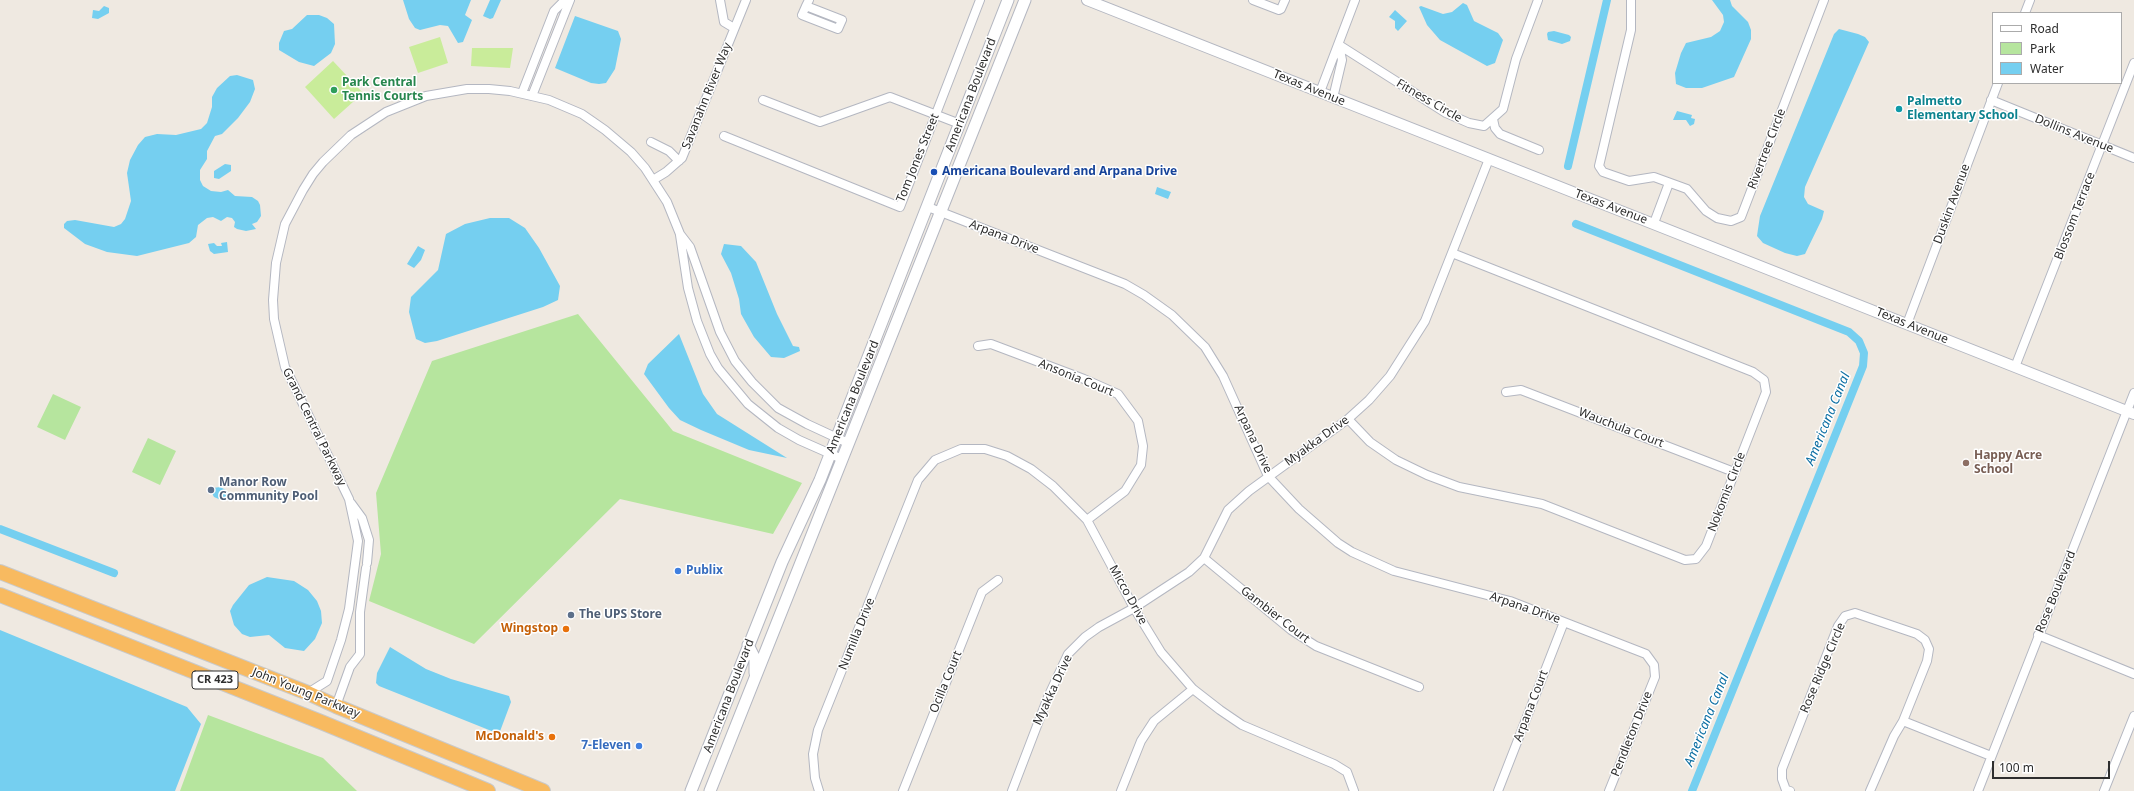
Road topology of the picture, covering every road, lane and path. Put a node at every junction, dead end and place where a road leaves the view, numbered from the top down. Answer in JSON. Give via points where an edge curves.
{"nodes":[{"id":1,"x":565,"y":0,"type":"edge"},
{"id":2,"x":570,"y":0,"type":"edge"},
{"id":3,"x":720,"y":0,"type":"edge"},
{"id":4,"x":746,"y":0,"type":"edge"},
{"id":5,"x":980,"y":0,"type":"edge"},
{"id":6,"x":1008,"y":0,"type":"edge"},
{"id":7,"x":1025,"y":0,"type":"edge"},
{"id":8,"x":1087,"y":0,"type":"edge"},
{"id":9,"x":1253,"y":0,"type":"edge"},
{"id":10,"x":1285,"y":0,"type":"edge"},
{"id":11,"x":1355,"y":0,"type":"edge"},
{"id":12,"x":1538,"y":0,"type":"edge"},
{"id":13,"x":1631,"y":0,"type":"edge"},
{"id":14,"x":1824,"y":0,"type":"edge"},
{"id":15,"x":2030,"y":0,"type":"edge"},
{"id":16,"x":2025,"y":12,"type":"edge"},
{"id":17,"x":734,"y":28,"type":"junction"},
{"id":18,"x":1339,"y":45,"type":"junction"},
{"id":19,"x":2134,"y":63,"type":"edge"},
{"id":20,"x":1998,"y":84,"type":"edge"},
{"id":21,"x":1320,"y":92,"type":"junction"},
{"id":22,"x":522,"y":93,"type":"junction"},
{"id":23,"x":532,"y":96,"type":"junction"},
{"id":24,"x":1333,"y":98,"type":"junction"},
{"id":25,"x":763,"y":100,"type":"dead end"},
{"id":26,"x":1991,"y":100,"type":"junction"},
{"id":27,"x":936,"y":114,"type":"junction"},
{"id":28,"x":1493,"y":120,"type":"junction"},
{"id":29,"x":960,"y":124,"type":"junction"},
{"id":30,"x":724,"y":136,"type":"dead end"},
{"id":31,"x":651,"y":142,"type":"dead end"},
{"id":32,"x":2102,"y":145,"type":"junction"},
{"id":33,"x":1539,"y":150,"type":"dead end"},
{"id":34,"x":2134,"y":158,"type":"edge"},
{"id":35,"x":1489,"y":159,"type":"junction"},
{"id":36,"x":679,"y":161,"type":"junction"},
{"id":37,"x":653,"y":180,"type":"junction"},
{"id":38,"x":1669,"y":183,"type":"junction"},
{"id":39,"x":928,"y":207,"type":"junction"},
{"id":40,"x":942,"y":212,"type":"junction"},
{"id":41,"x":1654,"y":223,"type":"junction"},
{"id":42,"x":680,"y":234,"type":"junction"},
{"id":43,"x":1452,"y":253,"type":"junction"},
{"id":44,"x":1907,"y":324,"type":"junction"},
{"id":45,"x":978,"y":346,"type":"dead end"},
{"id":46,"x":2015,"y":367,"type":"junction"},
{"id":47,"x":1506,"y":392,"type":"dead end"},
{"id":48,"x":2134,"y":393,"type":"edge"},
{"id":49,"x":2130,"y":413,"type":"edge"},
{"id":50,"x":1348,"y":419,"type":"junction"},
{"id":51,"x":836,"y":438,"type":"junction"},
{"id":52,"x":848,"y":443,"type":"junction"},
{"id":53,"x":830,"y":454,"type":"junction"},
{"id":54,"x":842,"y":459,"type":"junction"},
{"id":55,"x":1734,"y":472,"type":"junction"},
{"id":56,"x":1268,"y":476,"type":"junction"},
{"id":57,"x":918,"y":480,"type":"joint"},
{"id":58,"x":349,"y":499,"type":"junction"},
{"id":59,"x":1087,"y":520,"type":"junction"},
{"id":60,"x":1204,"y":558,"type":"junction"},
{"id":61,"x":782,"y":562,"type":"junction"},
{"id":62,"x":798,"y":568,"type":"junction"},
{"id":63,"x":0,"y":572,"type":"edge"},
{"id":64,"x":998,"y":580,"type":"dead end"},
{"id":65,"x":0,"y":595,"type":"edge"},
{"id":66,"x":1134,"y":608,"type":"junction"},
{"id":67,"x":1564,"y":622,"type":"junction"},
{"id":68,"x":2038,"y":635,"type":"junction"},
{"id":69,"x":748,"y":645,"type":"junction"},
{"id":70,"x":185,"y":668,"type":"junction"},
{"id":71,"x":2134,"y":674,"type":"edge"},
{"id":72,"x":756,"y":677,"type":"junction"},
{"id":73,"x":1654,"y":677,"type":"joint"},
{"id":74,"x":1420,"y":687,"type":"dead end"},
{"id":75,"x":1193,"y":689,"type":"junction"},
{"id":76,"x":308,"y":693,"type":"junction"},
{"id":77,"x":336,"y":706,"type":"junction"},
{"id":78,"x":2134,"y":716,"type":"edge"},
{"id":79,"x":371,"y":720,"type":"junction"},
{"id":80,"x":1903,"y":721,"type":"junction"},
{"id":81,"x":321,"y":722,"type":"junction"},
{"id":82,"x":1991,"y":756,"type":"junction"},
{"id":83,"x":488,"y":791,"type":"edge"},
{"id":84,"x":544,"y":791,"type":"edge"},
{"id":85,"x":692,"y":791,"type":"edge"},
{"id":86,"x":710,"y":791,"type":"edge"},
{"id":87,"x":819,"y":791,"type":"edge"},
{"id":88,"x":904,"y":791,"type":"edge"},
{"id":89,"x":1012,"y":791,"type":"edge"},
{"id":90,"x":1121,"y":791,"type":"edge"},
{"id":91,"x":1354,"y":791,"type":"edge"},
{"id":92,"x":1498,"y":791,"type":"edge"},
{"id":93,"x":1608,"y":791,"type":"edge"},
{"id":94,"x":1790,"y":791,"type":"edge"},
{"id":95,"x":1870,"y":791,"type":"edge"},
{"id":96,"x":1978,"y":791,"type":"edge"},
{"id":97,"x":2104,"y":791,"type":"edge"}],
"edges":[{"from":1,"to":22,"type":"street","via":[[554,11]]},
{"from":2,"to":23,"type":"street"},
{"from":3,"to":17,"type":"street","via":[[724,22]]},
{"from":4,"to":17,"type":"street","name":"Savanahn River Way"},
{"from":5,"to":27,"type":"street","name":"Tom Jones Street"},
{"from":6,"to":29,"type":"main road","name":"Americana Boulevard"},
{"from":7,"to":40,"type":"main road","name":"Americana Boulevard"},
{"from":8,"to":21,"type":"street","name":"Texas Avenue"},
{"from":9,"to":10,"type":"street","via":[[1279,10]]},
{"from":11,"to":18,"type":"street"},
{"from":12,"to":28,"type":"street","via":[[1516,59],[1503,109]]},
{"from":13,"to":38,"type":"street","name":"Rivertree Circle","via":[[1631,30],[1599,166],[1603,172],[1629,181],[1654,177]]},
{"from":14,"to":38,"type":"street","name":"Rivertree Circle","via":[[1741,217],[1731,221],[1717,218],[1706,211],[1687,189]]},
{"from":15,"to":16,"type":"street"},
{"from":17,"to":36,"type":"street","name":"Savanahn River Way"},
{"from":18,"to":21,"type":"street"},
{"from":18,"to":24,"type":"street","via":[[1342,60]]},
{"from":18,"to":28,"type":"street","name":"Fitness Circle","via":[[1446,113],[1469,124],[1484,126]]},
{"from":19,"to":32,"type":"street","name":"Blossom Terrace"},
{"from":20,"to":26,"type":"street","name":"Duskin Avenue"},
{"from":21,"to":24,"type":"street","name":"Texas Avenue"},
{"from":22,"to":23,"type":"street","name":"Grand Central Parkway"},
{"from":22,"to":58,"type":"street","name":"Grand Central Parkway","via":[[489,89],[445,92],[409,102],[386,112],[351,134],[323,162],[303,190],[285,224],[276,263],[273,300],[280,352],[291,382]]},
{"from":23,"to":37,"type":"street","name":"Grand Central Parkway","via":[[570,108],[594,121],[631,152]]},
{"from":24,"to":35,"type":"street","name":"Texas Avenue"},
{"from":25,"to":27,"type":"street","via":[[820,122],[890,97]]},
{"from":26,"to":32,"type":"street","name":"Dollins Avenue"},
{"from":26,"to":44,"type":"street","name":"Duskin Avenue"},
{"from":27,"to":29,"type":"street"},
{"from":27,"to":30,"type":"street","name":"Tom Jones Street","via":[[900,207]]},
{"from":28,"to":33,"type":"street","via":[[1500,134]]},
{"from":29,"to":39,"type":"main road","name":"Americana Boulevard"},
{"from":31,"to":36,"type":"street","via":[[670,151]]},
{"from":32,"to":34,"type":"street","name":"Dollins Avenue"},
{"from":32,"to":46,"type":"street","name":"Blossom Terrace"},
{"from":35,"to":41,"type":"street","name":"Texas Avenue"},
{"from":35,"to":43,"type":"street","name":"Myakka Drive"},
{"from":36,"to":37,"type":"street","name":"Savanahn River Way"},
{"from":37,"to":42,"type":"street","name":"Grand Central Parkway","via":[[667,202]]},
{"from":38,"to":41,"type":"street"},
{"from":39,"to":40,"type":"street","name":"Arpana Drive"},
{"from":39,"to":51,"type":"main road","name":"Americana Boulevard"},
{"from":40,"to":52,"type":"main road","name":"Americana Boulevard"},
{"from":40,"to":56,"type":"street","name":"Arpana Drive","via":[[1125,284],[1172,315],[1205,347],[1223,376]]},
{"from":41,"to":44,"type":"street","name":"Texas Avenue"},
{"from":42,"to":51,"type":"street","name":"Grand Central Parkway","via":[[690,247],[720,332],[735,360],[752,382],[778,408]]},
{"from":42,"to":53,"type":"street","name":"Grand Central Parkway","via":[[688,288],[697,321],[718,368],[748,404],[768,420],[788,434]]},
{"from":43,"to":50,"type":"street","name":"Myakka Drive","via":[[1425,321],[1406,354],[1369,400]]},
{"from":43,"to":55,"type":"street","name":"Nokomis Circle","via":[[1753,372],[1764,380],[1766,392]]},
{"from":44,"to":46,"type":"street","name":"Texas Avenue"},
{"from":45,"to":59,"type":"street","name":"Ansonia Court","via":[[991,344],[1118,394],[1138,421],[1142,446],[1141,465],[1125,491]]},
{"from":46,"to":49,"type":"street","name":"Texas Avenue"},
{"from":47,"to":55,"type":"street","name":"Wauchula Court","via":[[1521,390]]},
{"from":48,"to":49,"type":"street","name":"Rose Boulevard"},
{"from":49,"to":68,"type":"street","name":"Rose Boulevard"},
{"from":50,"to":55,"type":"street","name":"Nokomis Circle","via":[[1370,442],[1396,460],[1427,475],[1459,486],[1542,504],[1685,560],[1696,559],[1706,546]]},
{"from":50,"to":56,"type":"street","name":"Myakka Drive"},
{"from":51,"to":52,"type":"street","name":"Grand Central Parkway"},
{"from":51,"to":53,"type":"main road","name":"Americana Boulevard"},
{"from":52,"to":54,"type":"main road","name":"Americana Boulevard"},
{"from":53,"to":54,"type":"street","name":"Grand Central Parkway"},
{"from":53,"to":61,"type":"main road","name":"Americana Boulevard"},
{"from":54,"to":62,"type":"main road","name":"Americana Boulevard"},
{"from":56,"to":60,"type":"street","name":"Myakka Drive","via":[[1228,510]]},
{"from":56,"to":67,"type":"street","name":"Arpana Drive","via":[[1299,509],[1352,552],[1394,571],[1510,601]]},
{"from":57,"to":59,"type":"street","name":"Micco Drive","via":[[935,460],[962,449],[985,449],[1007,456],[1031,469],[1053,486]]},
{"from":57,"to":87,"type":"street","name":"Numilla Drive","via":[[818,730],[813,754]]},
{"from":58,"to":76,"type":"street","name":"Grand Central Parkway","via":[[358,541],[349,609],[327,681]]},
{"from":58,"to":77,"type":"street","name":"Grand Central Parkway","via":[[362,518],[369,540],[360,612],[360,654],[350,667]]},
{"from":59,"to":66,"type":"street","name":"Micco Drive"},
{"from":60,"to":66,"type":"street","name":"Myakka Drive","via":[[1172,585]]},
{"from":60,"to":74,"type":"street","name":"Gambier Court","via":[[1291,630],[1316,646]]},
{"from":61,"to":62,"type":"main road"},
{"from":61,"to":69,"type":"main road","name":"Americana Boulevard"},
{"from":62,"to":72,"type":"main road","name":"Americana Boulevard"},
{"from":63,"to":76,"type":"highway","name":"John Young Parkway","number":"CR 423"},
{"from":64,"to":88,"type":"street","name":"Ocilla Court","via":[[982,592]]},
{"from":65,"to":70,"type":"highway","name":"John Young Parkway","number":"CR 423"},
{"from":66,"to":75,"type":"street","name":"Micco Drive","via":[[1161,652]]},
{"from":66,"to":89,"type":"street","name":"Myakka Drive","via":[[1085,636],[1068,654],[1048,697]]},
{"from":67,"to":73,"type":"street","name":"Arpana Drive","via":[[1646,654],[1654,665]]},
{"from":67,"to":92,"type":"street","name":"Arpana Court"},
{"from":68,"to":71,"type":"street"},
{"from":68,"to":82,"type":"street","name":"Rose Boulevard"},
{"from":69,"to":72,"type":"main road","via":[[755,659]]},
{"from":69,"to":85,"type":"main road","name":"Americana Boulevard"},
{"from":70,"to":77,"type":"highway","via":[[213,670],[324,713]]},
{"from":70,"to":81,"type":"highway","name":"John Young Parkway","number":"CR 423"},
{"from":72,"to":86,"type":"main road","name":"Americana Boulevard"},
{"from":73,"to":93,"type":"street","name":"Pendleton Drive"},
{"from":75,"to":90,"type":"street","via":[[1154,721],[1141,741]]},
{"from":75,"to":91,"type":"street","name":"Micco Drive","via":[[1242,725],[1347,772]]},
{"from":76,"to":77,"type":"highway","name":"John Young Parkway","number":"CR 423"},
{"from":77,"to":79,"type":"highway","name":"John Young Parkway","number":"CR 423"},
{"from":78,"to":97,"type":"street"},
{"from":79,"to":81,"type":"highway","via":[[338,714]]},
{"from":79,"to":84,"type":"highway","name":"John Young Parkway","number":"CR 423"},
{"from":80,"to":82,"type":"street"},
{"from":80,"to":94,"type":"street","name":"Rose Ridge Circle","via":[[1927,661],[1929,649],[1925,640],[1917,634],[1864,614],[1845,616],[1838,626],[1782,769],[1786,790]]},
{"from":80,"to":95,"type":"street","name":"Rose Ridge Circle"},
{"from":81,"to":83,"type":"highway","name":"John Young Parkway","number":"CR 423"},
{"from":82,"to":96,"type":"street","name":"Rose Boulevard"}]}
